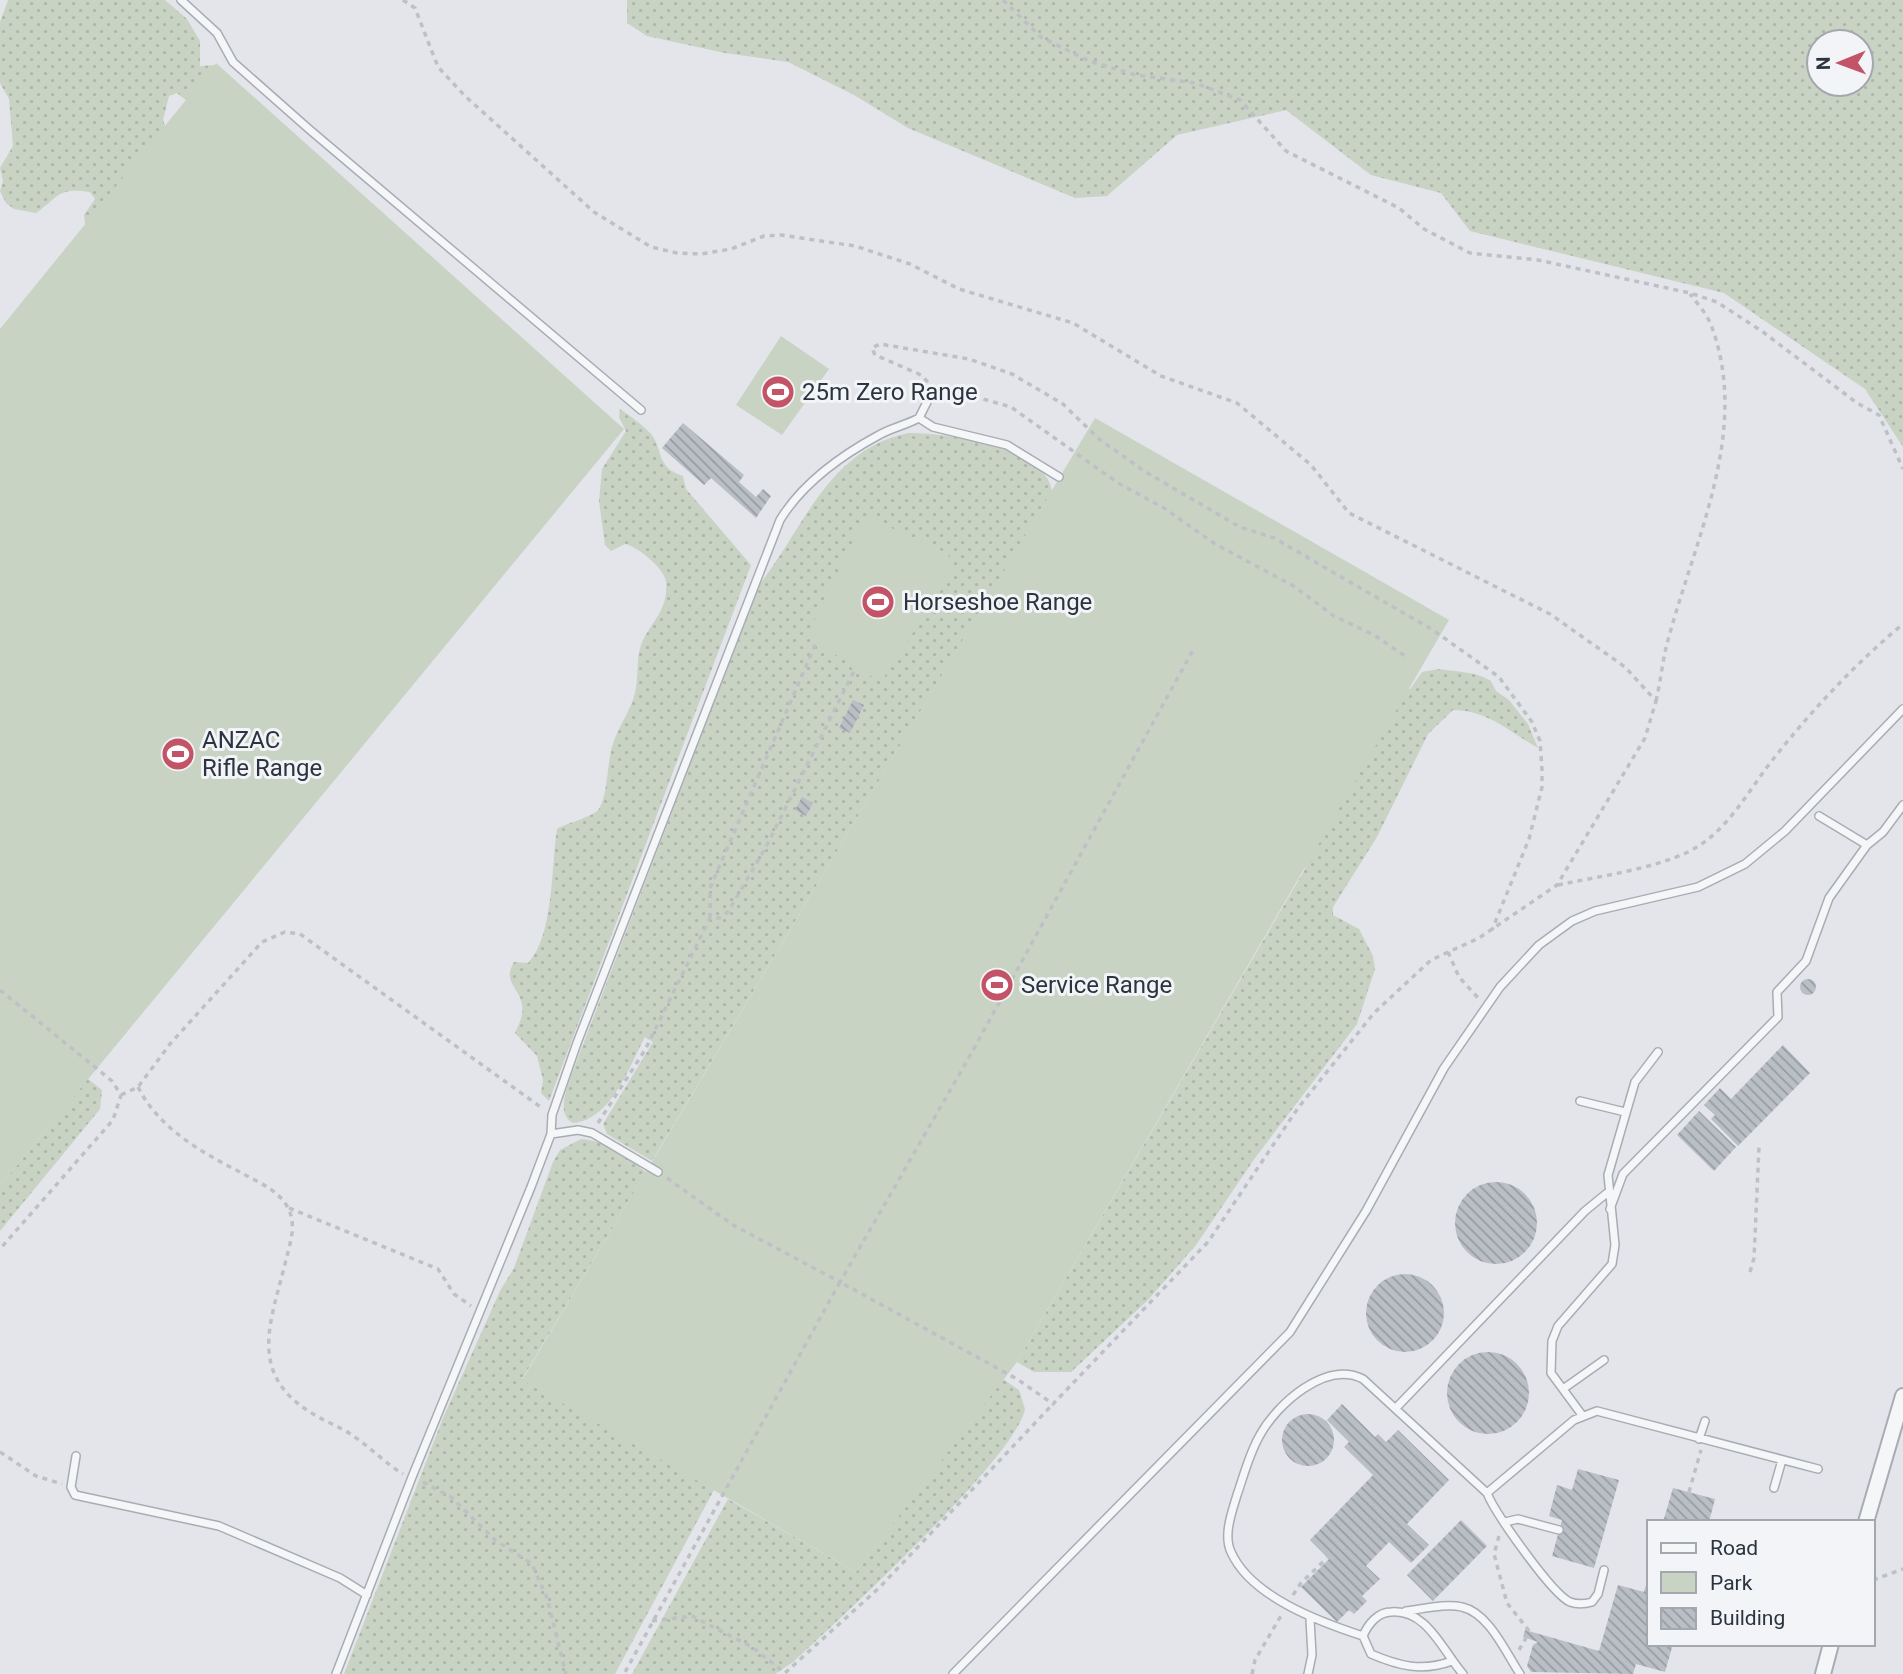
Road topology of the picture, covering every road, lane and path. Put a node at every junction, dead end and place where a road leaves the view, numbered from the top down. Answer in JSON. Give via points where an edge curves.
{"nodes":[{"id":1,"x":181,"y":0,"type":"edge"},
{"id":2,"x":403,"y":0,"type":"edge"},
{"id":3,"x":1003,"y":0,"type":"edge"},
{"id":4,"x":1690,"y":293,"type":"junction"},
{"id":5,"x":933,"y":390,"type":"junction"},
{"id":6,"x":640,"y":410,"type":"dead end"},
{"id":7,"x":919,"y":418,"type":"junction"},
{"id":8,"x":1903,"y":469,"type":"edge"},
{"id":9,"x":1059,"y":477,"type":"dead end"},
{"id":10,"x":1903,"y":624,"type":"edge"},
{"id":11,"x":816,"y":643,"type":"dead end"},
{"id":12,"x":1193,"y":650,"type":"dead end"},
{"id":13,"x":1408,"y":658,"type":"dead end"},
{"id":14,"x":856,"y":667,"type":"dead end"},
{"id":15,"x":1656,"y":701,"type":"junction"},
{"id":16,"x":1903,"y":709,"type":"edge"},
{"id":17,"x":1903,"y":805,"type":"edge"},
{"id":18,"x":1819,"y":816,"type":"dead end"},
{"id":19,"x":1867,"y":845,"type":"junction"},
{"id":20,"x":1558,"y":885,"type":"junction"},
{"id":21,"x":710,"y":918,"type":"junction"},
{"id":22,"x":1492,"y":930,"type":"junction"},
{"id":23,"x":1448,"y":952,"type":"junction"},
{"id":24,"x":0,"y":990,"type":"edge"},
{"id":25,"x":1486,"y":1005,"type":"junction"},
{"id":26,"x":1658,"y":1052,"type":"dead end"},
{"id":27,"x":138,"y":1087,"type":"junction"},
{"id":28,"x":121,"y":1095,"type":"junction"},
{"id":29,"x":1580,"y":1101,"type":"dead end"},
{"id":30,"x":1625,"y":1112,"type":"junction"},
{"id":31,"x":552,"y":1115,"type":"junction"},
{"id":32,"x":592,"y":1133,"type":"junction"},
{"id":33,"x":551,"y":1134,"type":"junction"},
{"id":34,"x":1759,"y":1147,"type":"dead end"},
{"id":35,"x":658,"y":1172,"type":"joint"},
{"id":36,"x":1607,"y":1193,"type":"junction"},
{"id":37,"x":288,"y":1208,"type":"junction"},
{"id":38,"x":1610,"y":1209,"type":"junction"},
{"id":39,"x":0,"y":1249,"type":"edge"},
{"id":40,"x":1750,"y":1272,"type":"dead end"},
{"id":41,"x":840,"y":1282,"type":"junction"},
{"id":42,"x":480,"y":1308,"type":"junction"},
{"id":43,"x":1604,"y":1360,"type":"dead end"},
{"id":44,"x":1563,"y":1389,"type":"junction"},
{"id":45,"x":1053,"y":1404,"type":"junction"},
{"id":46,"x":1902,"y":1405,"type":"edge"},
{"id":47,"x":1396,"y":1408,"type":"junction"},
{"id":48,"x":1583,"y":1415,"type":"junction"},
{"id":49,"x":1704,"y":1421,"type":"dead end"},
{"id":50,"x":1701,"y":1440,"type":"junction"},
{"id":51,"x":0,"y":1452,"type":"edge"},
{"id":52,"x":76,"y":1456,"type":"dead end"},
{"id":53,"x":1782,"y":1460,"type":"junction"},
{"id":54,"x":1818,"y":1469,"type":"dead end"},
{"id":55,"x":412,"y":1477,"type":"junction"},
{"id":56,"x":71,"y":1487,"type":"junction"},
{"id":57,"x":1774,"y":1488,"type":"dead end"},
{"id":58,"x":1689,"y":1492,"type":"dead end"},
{"id":59,"x":1487,"y":1493,"type":"junction"},
{"id":60,"x":1867,"y":1520,"type":"edge"},
{"id":61,"x":1506,"y":1522,"type":"junction"},
{"id":62,"x":1559,"y":1530,"type":"dead end"},
{"id":63,"x":1903,"y":1569,"type":"edge"},
{"id":64,"x":1604,"y":1570,"type":"dead end"},
{"id":65,"x":1875,"y":1579,"type":"edge"},
{"id":66,"x":366,"y":1595,"type":"junction"},
{"id":67,"x":1406,"y":1611,"type":"junction"},
{"id":68,"x":1310,"y":1619,"type":"junction"},
{"id":69,"x":651,"y":1621,"type":"junction"},
{"id":70,"x":1530,"y":1632,"type":"dead end"},
{"id":71,"x":1363,"y":1636,"type":"junction"},
{"id":72,"x":1830,"y":1646,"type":"edge"},
{"id":73,"x":1452,"y":1661,"type":"junction"},
{"id":74,"x":784,"y":1673,"type":"edge"},
{"id":75,"x":336,"y":1674,"type":"edge"},
{"id":76,"x":566,"y":1674,"type":"edge"},
{"id":77,"x":624,"y":1674,"type":"edge"},
{"id":78,"x":953,"y":1674,"type":"edge"},
{"id":79,"x":1308,"y":1674,"type":"edge"},
{"id":80,"x":1463,"y":1674,"type":"edge"},
{"id":81,"x":1520,"y":1674,"type":"edge"},
{"id":82,"x":1823,"y":1674,"type":"edge"}],
"edges":[{"from":1,"to":6,"type":"lane","via":[[217,33],[233,62],[271,96]]},
{"from":2,"to":15,"type":"path","via":[[415,8],[438,67],[465,96],[594,212],[651,247],[701,254],[782,235],[855,246],[910,264],[960,289],[1073,323],[1161,376],[1237,403],[1311,465],[1349,513],[1550,614],[1625,667]]},
{"from":3,"to":4,"type":"path","via":[[1041,37],[1089,61],[1136,75],[1195,83],[1240,100],[1286,151],[1399,208],[1424,229],[1469,253],[1538,260]]},
{"from":4,"to":8,"type":"path","via":[[1717,302],[1879,415]]},
{"from":4,"to":15,"type":"path","via":[[1711,322],[1724,369],[1724,440]]},
{"from":5,"to":7,"type":"lane"},
{"from":5,"to":13,"type":"path","via":[[954,389],[1011,407],[1118,483]]},
{"from":5,"to":22,"type":"path","via":[[919,374],[875,355],[875,345],[936,351],[1012,374],[1063,404],[1099,439],[1144,471],[1240,527],[1274,538],[1433,630],[1499,677],[1532,722],[1540,741],[1542,788],[1529,839]]},
{"from":7,"to":9,"type":"lane","via":[[933,427],[1007,445]]},
{"from":7,"to":31,"type":"lane","via":[[850,453],[792,502],[776,527]]},
{"from":10,"to":20,"type":"path","via":[[1856,663],[1713,836],[1687,852]]},
{"from":11,"to":21,"type":"path","via":[[710,888]]},
{"from":12,"to":41,"type":"path"},
{"from":14,"to":21,"type":"path","via":[[728,912]]},
{"from":15,"to":20,"type":"path","via":[[1645,738]]},
{"from":16,"to":25,"type":"lane","via":[[1785,831],[1745,864],[1698,887],[1606,907],[1572,921],[1539,945]]},
{"from":17,"to":19,"type":"lane"},
{"from":18,"to":19,"type":"lane"},
{"from":19,"to":38,"type":"lane","via":[[1825,904],[1806,961],[1779,988],[1778,1017],[1623,1174]]},
{"from":20,"to":22,"type":"path"},
{"from":21,"to":32,"type":"path","via":[[645,1050]]},
{"from":22,"to":23,"type":"path"},
{"from":23,"to":25,"type":"path","via":[[1460,977]]},
{"from":23,"to":45,"type":"path","via":[[1431,960],[1374,1013],[1298,1108],[1208,1242]]},
{"from":24,"to":28,"type":"path","via":[[112,1081]]},
{"from":25,"to":78,"type":"lane","via":[[1444,1068],[1366,1211],[1290,1332]]},
{"from":26,"to":30,"type":"lane","via":[[1639,1074]]},
{"from":27,"to":28,"type":"path"},
{"from":27,"to":31,"type":"path","via":[[170,1044],[262,942],[285,932],[300,934]]},
{"from":27,"to":37,"type":"path","via":[[162,1121],[196,1148],[277,1192]]},
{"from":28,"to":39,"type":"path","via":[[114,1120]]},
{"from":29,"to":30,"type":"lane"},
{"from":30,"to":36,"type":"lane"},
{"from":31,"to":33,"type":"lane"},
{"from":32,"to":33,"type":"lane"},
{"from":32,"to":35,"type":"lane"},
{"from":33,"to":42,"type":"lane"},
{"from":34,"to":40,"type":"path"},
{"from":35,"to":41,"type":"path","via":[[733,1224]]},
{"from":36,"to":38,"type":"lane"},
{"from":36,"to":47,"type":"lane"},
{"from":37,"to":42,"type":"path","via":[[438,1269],[454,1294]]},
{"from":37,"to":55,"type":"path","via":[[293,1229],[267,1333],[271,1369],[284,1392]]},
{"from":38,"to":44,"type":"lane","via":[[1615,1244],[1612,1264],[1558,1326],[1552,1341],[1551,1373]]},
{"from":41,"to":45,"type":"path"},
{"from":41,"to":69,"type":"path"},
{"from":42,"to":55,"type":"lane"},
{"from":43,"to":44,"type":"lane"},
{"from":44,"to":48,"type":"lane"},
{"from":45,"to":74,"type":"path","via":[[880,1587]]},
{"from":46,"to":60,"type":"street"},
{"from":47,"to":59,"type":"lane"},
{"from":47,"to":68,"type":"lane","via":[[1358,1376],[1329,1375],[1284,1405],[1265,1426],[1251,1453],[1229,1524],[1230,1550],[1253,1581]]},
{"from":48,"to":50,"type":"lane","via":[[1602,1412]]},
{"from":48,"to":59,"type":"lane"},
{"from":49,"to":50,"type":"lane"},
{"from":50,"to":53,"type":"lane"},
{"from":50,"to":58,"type":"path"},
{"from":51,"to":56,"type":"path","via":[[36,1476]]},
{"from":52,"to":56,"type":"lane"},
{"from":53,"to":54,"type":"lane"},
{"from":53,"to":57,"type":"lane"},
{"from":55,"to":66,"type":"lane"},
{"from":55,"to":76,"type":"path","via":[[451,1497],[495,1540],[532,1564],[547,1598]]},
{"from":56,"to":66,"type":"lane","via":[[75,1495],[238,1533]]},
{"from":59,"to":61,"type":"lane"},
{"from":61,"to":62,"type":"lane","via":[[1518,1520]]},
{"from":61,"to":64,"type":"lane","via":[[1519,1545],[1567,1601],[1592,1602]]},
{"from":61,"to":70,"type":"path","via":[[1494,1554],[1507,1603]]},
{"from":63,"to":65,"type":"path"},
{"from":66,"to":75,"type":"lane"},
{"from":67,"to":71,"type":"lane","via":[[1384,1612]]},
{"from":67,"to":73,"type":"lane","via":[[1420,1619]]},
{"from":67,"to":81,"type":"lane","via":[[1454,1606],[1471,1610]]},
{"from":68,"to":71,"type":"lane"},
{"from":68,"to":79,"type":"lane"},
{"from":69,"to":74,"type":"path","via":[[692,1616],[752,1647]]},
{"from":69,"to":77,"type":"path"},
{"from":71,"to":73,"type":"lane","via":[[1371,1654],[1391,1663],[1422,1668]]},
{"from":72,"to":82,"type":"street"},
{"from":73,"to":80,"type":"lane"}]}
